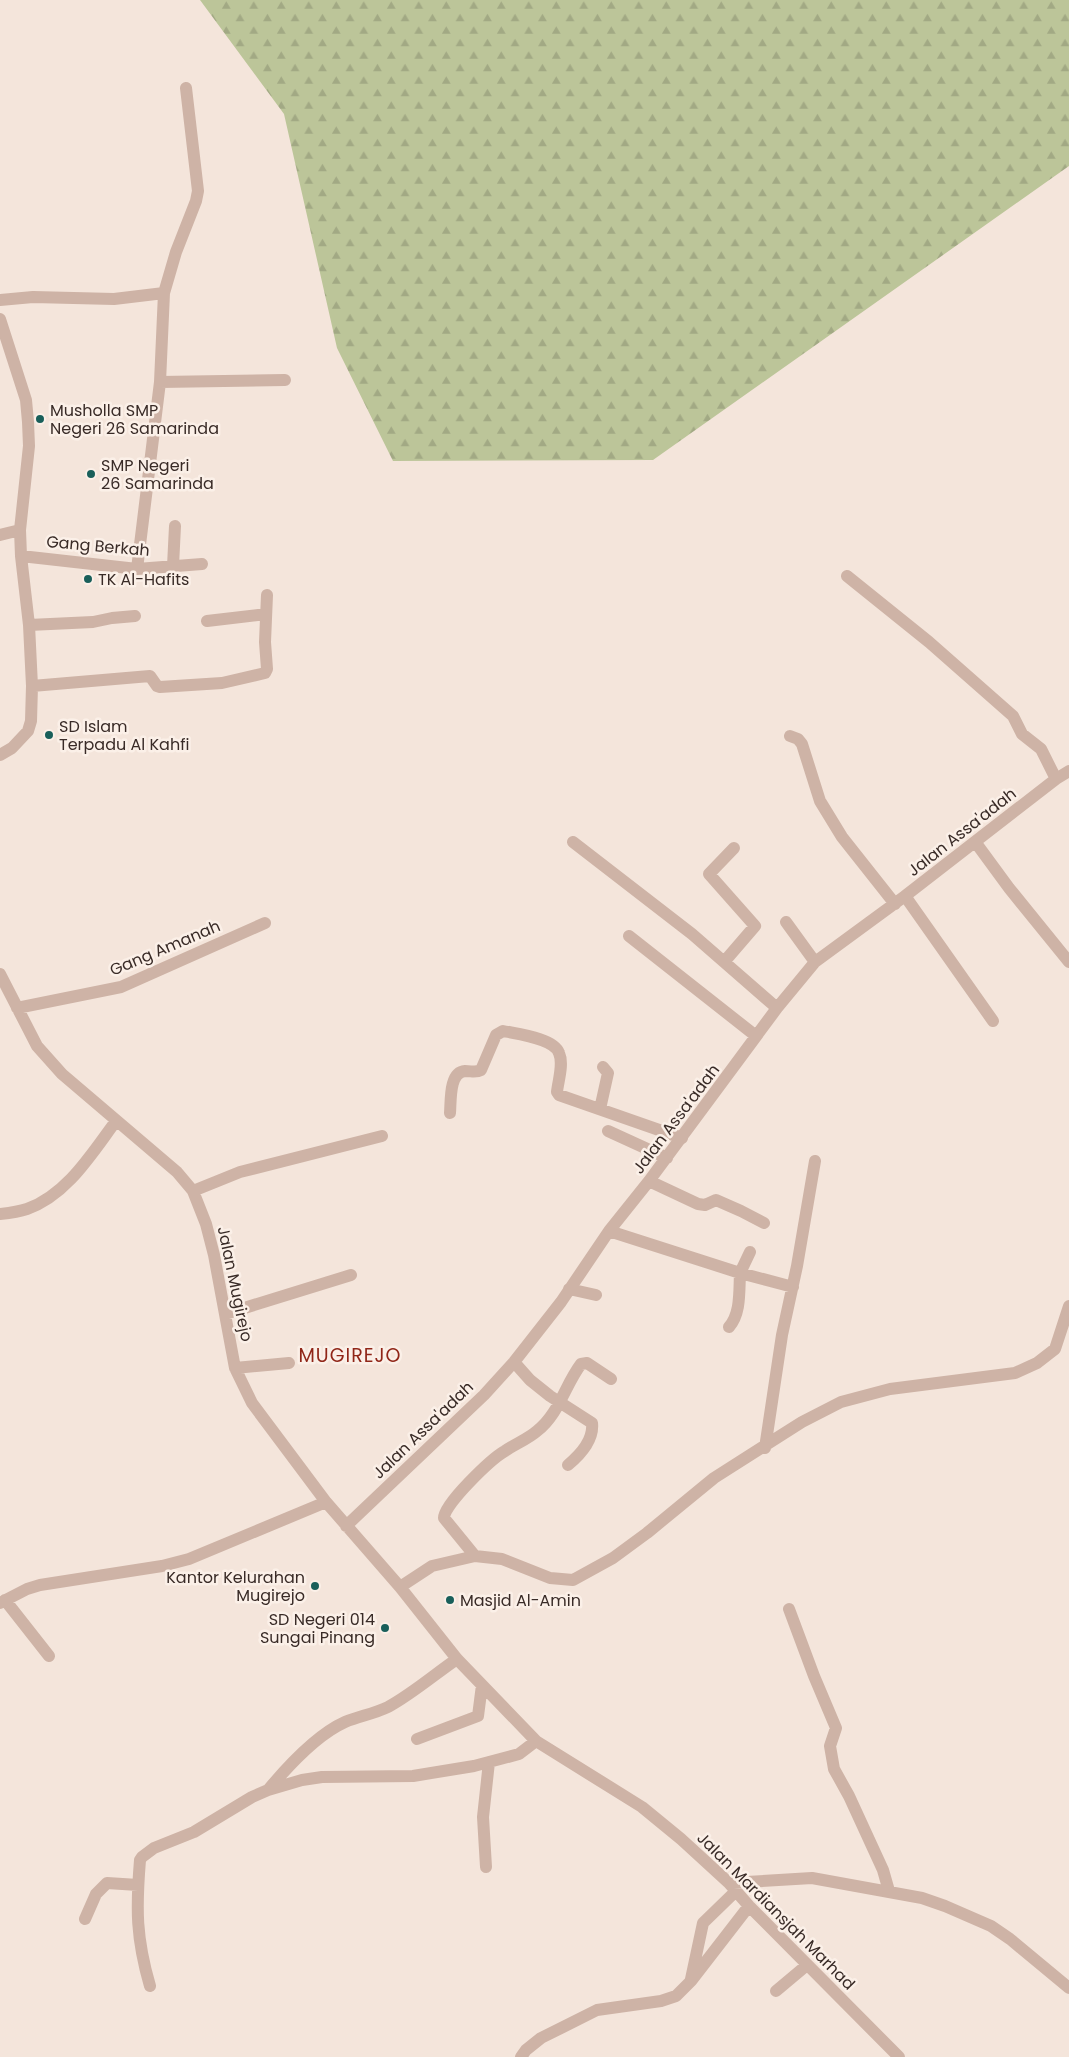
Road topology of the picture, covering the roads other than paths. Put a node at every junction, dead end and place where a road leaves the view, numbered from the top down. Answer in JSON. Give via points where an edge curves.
{"nodes":[{"id":1,"x":186,"y":88,"type":"dead end"},
{"id":2,"x":164,"y":293,"type":"junction"},
{"id":3,"x":0,"y":300,"type":"edge"},
{"id":4,"x":0,"y":319,"type":"edge"},
{"id":5,"x":285,"y":380,"type":"dead end"},
{"id":6,"x":160,"y":382,"type":"junction"},
{"id":7,"x":175,"y":526,"type":"dead end"},
{"id":8,"x":20,"y":530,"type":"junction"},
{"id":9,"x":0,"y":536,"type":"edge"},
{"id":10,"x":21,"y":556,"type":"junction"},
{"id":11,"x":202,"y":564,"type":"dead end"},
{"id":12,"x":173,"y":566,"type":"junction"},
{"id":13,"x":137,"y":569,"type":"junction"},
{"id":14,"x":847,"y":576,"type":"dead end"},
{"id":15,"x":267,"y":594,"type":"dead end"},
{"id":16,"x":266,"y":614,"type":"junction"},
{"id":17,"x":135,"y":616,"type":"dead end"},
{"id":18,"x":207,"y":621,"type":"dead end"},
{"id":19,"x":30,"y":625,"type":"junction"},
{"id":20,"x":32,"y":686,"type":"junction"},
{"id":21,"x":790,"y":736,"type":"dead end"},
{"id":22,"x":0,"y":755,"type":"edge"},
{"id":23,"x":1069,"y":771,"type":"edge"},
{"id":24,"x":1056,"y":779,"type":"junction"},
{"id":25,"x":573,"y":842,"type":"dead end"},
{"id":26,"x":976,"y":843,"type":"junction"},
{"id":27,"x":734,"y":848,"type":"dead end"},
{"id":28,"x":900,"y":900,"type":"junction"},
{"id":29,"x":786,"y":922,"type":"dead end"},
{"id":30,"x":265,"y":923,"type":"dead end"},
{"id":31,"x":629,"y":936,"type":"dead end"},
{"id":32,"x":724,"y":962,"type":"junction"},
{"id":33,"x":814,"y":962,"type":"junction"},
{"id":34,"x":1069,"y":962,"type":"edge"},
{"id":35,"x":0,"y":974,"type":"edge"},
{"id":36,"x":17,"y":1008,"type":"junction"},
{"id":37,"x":777,"y":1008,"type":"junction"},
{"id":38,"x":993,"y":1021,"type":"dead end"},
{"id":39,"x":756,"y":1036,"type":"junction"},
{"id":40,"x":603,"y":1067,"type":"dead end"},
{"id":41,"x":600,"y":1109,"type":"junction"},
{"id":42,"x":450,"y":1113,"type":"dead end"},
{"id":43,"x":116,"y":1121,"type":"junction"},
{"id":44,"x":608,"y":1132,"type":"dead end"},
{"id":45,"x":382,"y":1136,"type":"dead end"},
{"id":46,"x":682,"y":1138,"type":"junction"},
{"id":47,"x":667,"y":1158,"type":"junction"},
{"id":48,"x":815,"y":1162,"type":"dead end"},
{"id":49,"x":649,"y":1182,"type":"junction"},
{"id":50,"x":193,"y":1191,"type":"junction"},
{"id":51,"x":0,"y":1214,"type":"edge"},
{"id":52,"x":764,"y":1223,"type":"dead end"},
{"id":53,"x":609,"y":1231,"type":"junction"},
{"id":54,"x":750,"y":1252,"type":"dead end"},
{"id":55,"x":740,"y":1274,"type":"junction"},
{"id":56,"x":351,"y":1276,"type":"dead end"},
{"id":57,"x":793,"y":1286,"type":"junction"},
{"id":58,"x":569,"y":1289,"type":"junction"},
{"id":59,"x":596,"y":1295,"type":"dead end"},
{"id":60,"x":1069,"y":1306,"type":"edge"},
{"id":61,"x":225,"y":1314,"type":"junction"},
{"id":62,"x":729,"y":1327,"type":"dead end"},
{"id":63,"x":514,"y":1362,"type":"junction"},
{"id":64,"x":289,"y":1363,"type":"dead end"},
{"id":65,"x":235,"y":1368,"type":"junction"},
{"id":66,"x":611,"y":1379,"type":"dead end"},
{"id":67,"x":559,"y":1403,"type":"junction"},
{"id":68,"x":765,"y":1448,"type":"junction"},
{"id":69,"x":568,"y":1465,"type":"dead end"},
{"id":70,"x":326,"y":1502,"type":"junction"},
{"id":71,"x":346,"y":1526,"type":"junction"},
{"id":72,"x":475,"y":1556,"type":"junction"},
{"id":73,"x":400,"y":1587,"type":"junction"},
{"id":74,"x":2,"y":1601,"type":"edge"},
{"id":75,"x":789,"y":1609,"type":"dead end"},
{"id":76,"x":49,"y":1656,"type":"dead end"},
{"id":77,"x":457,"y":1658,"type":"junction"},
{"id":78,"x":482,"y":1685,"type":"junction"},
{"id":79,"x":417,"y":1739,"type":"dead end"},
{"id":80,"x":536,"y":1741,"type":"junction"},
{"id":81,"x":489,"y":1762,"type":"junction"},
{"id":82,"x":268,"y":1790,"type":"junction"},
{"id":83,"x":486,"y":1867,"type":"dead end"},
{"id":84,"x":138,"y":1885,"type":"junction"},
{"id":85,"x":733,"y":1887,"type":"junction"},
{"id":86,"x":889,"y":1891,"type":"junction"},
{"id":87,"x":749,"y":1906,"type":"junction"},
{"id":88,"x":85,"y":1919,"type":"dead end"},
{"id":89,"x":806,"y":1964,"type":"junction"},
{"id":90,"x":691,"y":1981,"type":"junction"},
{"id":91,"x":1068,"y":1985,"type":"edge"},
{"id":92,"x":150,"y":1986,"type":"dead end"},
{"id":93,"x":776,"y":1992,"type":"dead end"},
{"id":94,"x":521,"y":2057,"type":"edge"},
{"id":95,"x":899,"y":2057,"type":"edge"}],
"edges":[{"from":1,"to":2,"type":"street","via":[[198,191]]},
{"from":2,"to":3,"type":"street","via":[[114,299],[33,297]]},
{"from":2,"to":6,"type":"street"},
{"from":4,"to":8,"type":"street","via":[[26,400],[29,446]]},
{"from":5,"to":6,"type":"street"},
{"from":6,"to":13,"type":"street"},
{"from":7,"to":12,"type":"street"},
{"from":8,"to":9,"type":"street"},
{"from":8,"to":10,"type":"street"},
{"from":10,"to":13,"type":"street","name":"Gang Berkah"},
{"from":10,"to":19,"type":"street"},
{"from":11,"to":12,"type":"street","name":"Gang Berkah"},
{"from":12,"to":13,"type":"street","name":"Gang Berkah"},
{"from":14,"to":24,"type":"street","via":[[1013,716],[1022,734],[1041,749]]},
{"from":15,"to":16,"type":"street"},
{"from":16,"to":18,"type":"street"},
{"from":16,"to":20,"type":"street","via":[[265,673],[222,683],[158,687],[150,676]]},
{"from":17,"to":19,"type":"street"},
{"from":19,"to":20,"type":"street"},
{"from":20,"to":22,"type":"street","via":[[28,731]]},
{"from":21,"to":28,"type":"street","via":[[802,744],[820,801],[833,823]]},
{"from":23,"to":24,"type":"street","name":"Jalan Assa'adah"},
{"from":24,"to":26,"type":"street","name":"Jalan Assa'adah"},
{"from":25,"to":32,"type":"street"},
{"from":26,"to":28,"type":"street","name":"Jalan Assa'adah"},
{"from":26,"to":34,"type":"street"},
{"from":27,"to":32,"type":"street","via":[[709,874],[755,926]]},
{"from":28,"to":33,"type":"street","name":"Jalan Assa'adah"},
{"from":28,"to":38,"type":"street"},
{"from":29,"to":33,"type":"street"},
{"from":30,"to":36,"type":"street","name":"Gang Amanah","via":[[121,987]]},
{"from":31,"to":39,"type":"street"},
{"from":32,"to":37,"type":"street"},
{"from":33,"to":37,"type":"street","name":"Jalan Assa'adah"},
{"from":35,"to":36,"type":"street","name":"Jalan Mugirejo"},
{"from":36,"to":43,"type":"street","name":"Jalan Mugirejo","via":[[45,1057]]},
{"from":37,"to":39,"type":"street","name":"Jalan Assa'adah"},
{"from":39,"to":46,"type":"street","name":"Jalan Assa'adah"},
{"from":40,"to":41,"type":"street","via":[[608,1073]]},
{"from":41,"to":42,"type":"street","via":[[557,1092],[561,1060],[556,1048],[530,1036],[503,1031],[496,1035],[481,1070],[458,1074],[453,1082]]},
{"from":41,"to":46,"type":"street"},
{"from":43,"to":50,"type":"street","name":"Jalan Mugirejo","via":[[177,1172]]},
{"from":43,"to":51,"type":"street","via":[[77,1172],[58,1191],[26,1209]]},
{"from":44,"to":47,"type":"street"},
{"from":45,"to":50,"type":"street","via":[[240,1172]]},
{"from":46,"to":47,"type":"street","name":"Jalan Assa'adah"},
{"from":47,"to":49,"type":"street","name":"Jalan Assa'adah"},
{"from":48,"to":57,"type":"street"},
{"from":49,"to":52,"type":"street","via":[[698,1204],[716,1200]]},
{"from":49,"to":53,"type":"street","name":"Jalan Assa'adah"},
{"from":50,"to":61,"type":"street","name":"Jalan Mugirejo","via":[[206,1224]]},
{"from":53,"to":55,"type":"street"},
{"from":53,"to":58,"type":"street","name":"Jalan Assa'adah"},
{"from":54,"to":55,"type":"street"},
{"from":55,"to":57,"type":"street"},
{"from":55,"to":62,"type":"street","via":[[737,1313]]},
{"from":56,"to":61,"type":"street"},
{"from":57,"to":68,"type":"street"},
{"from":58,"to":59,"type":"street"},
{"from":58,"to":63,"type":"street","name":"Jalan Assa'adah"},
{"from":60,"to":68,"type":"street","via":[[1055,1349],[1037,1363],[1015,1373],[890,1389],[841,1402],[802,1422]]},
{"from":61,"to":65,"type":"street","name":"Jalan Mugirejo"},
{"from":63,"to":67,"type":"street","via":[[530,1380]]},
{"from":63,"to":71,"type":"street","name":"Jalan Assa'adah","via":[[484,1395]]},
{"from":64,"to":65,"type":"street"},
{"from":65,"to":70,"type":"street","name":"Jalan Mugirejo","via":[[252,1403]]},
{"from":66,"to":67,"type":"street","via":[[587,1363],[581,1364]]},
{"from":67,"to":69,"type":"street","via":[[592,1423],[587,1443]]},
{"from":67,"to":72,"type":"street","via":[[538,1431],[488,1463],[445,1513],[444,1518]]},
{"from":68,"to":72,"type":"street","via":[[714,1478],[613,1558],[573,1580],[550,1578],[502,1559]]},
{"from":70,"to":71,"type":"street","name":"Jalan Mugirejo"},
{"from":70,"to":74,"type":"street","via":[[189,1559],[40,1585]]},
{"from":71,"to":73,"type":"street","name":"Jalan Mardiansjah Marhad"},
{"from":72,"to":73,"type":"street","via":[[432,1566]]},
{"from":73,"to":77,"type":"street","name":"Jalan Mardiansjah Marhad"},
{"from":74,"to":76,"type":"street"},
{"from":75,"to":86,"type":"street","via":[[836,1728],[830,1746],[834,1769],[883,1870]]},
{"from":77,"to":78,"type":"street","name":"Jalan Mardiansjah Marhad"},
{"from":77,"to":82,"type":"street","via":[[388,1707],[346,1721],[328,1731],[290,1764]]},
{"from":78,"to":79,"type":"street","via":[[478,1716]]},
{"from":78,"to":80,"type":"street","name":"Jalan Mardiansjah Marhad"},
{"from":80,"to":81,"type":"street","via":[[519,1754]]},
{"from":80,"to":85,"type":"street","name":"Jalan Mardiansjah Marhad","via":[[642,1807]]},
{"from":81,"to":82,"type":"street","via":[[413,1776],[322,1777]]},
{"from":81,"to":83,"type":"street","via":[[483,1817]]},
{"from":82,"to":84,"type":"street","via":[[194,1832],[154,1848],[140,1860]]},
{"from":84,"to":88,"type":"street","via":[[107,1884],[96,1894]]},
{"from":84,"to":92,"type":"street","via":[[137,1924],[141,1957]]},
{"from":85,"to":86,"type":"street","via":[[812,1878]]},
{"from":85,"to":87,"type":"street","name":"Jalan Mardiansjah Marhad"},
{"from":85,"to":90,"type":"street","via":[[703,1923]]},
{"from":86,"to":91,"type":"street","via":[[946,1906],[990,1926]]},
{"from":87,"to":89,"type":"street","name":"Jalan Mardiansjah Marhad"},
{"from":87,"to":90,"type":"street"},
{"from":89,"to":93,"type":"street"},
{"from":89,"to":95,"type":"street","name":"Jalan Mardiansjah Marhad"},
{"from":90,"to":94,"type":"street","via":[[676,1996],[661,2001],[597,2010],[542,2038]]}]}
